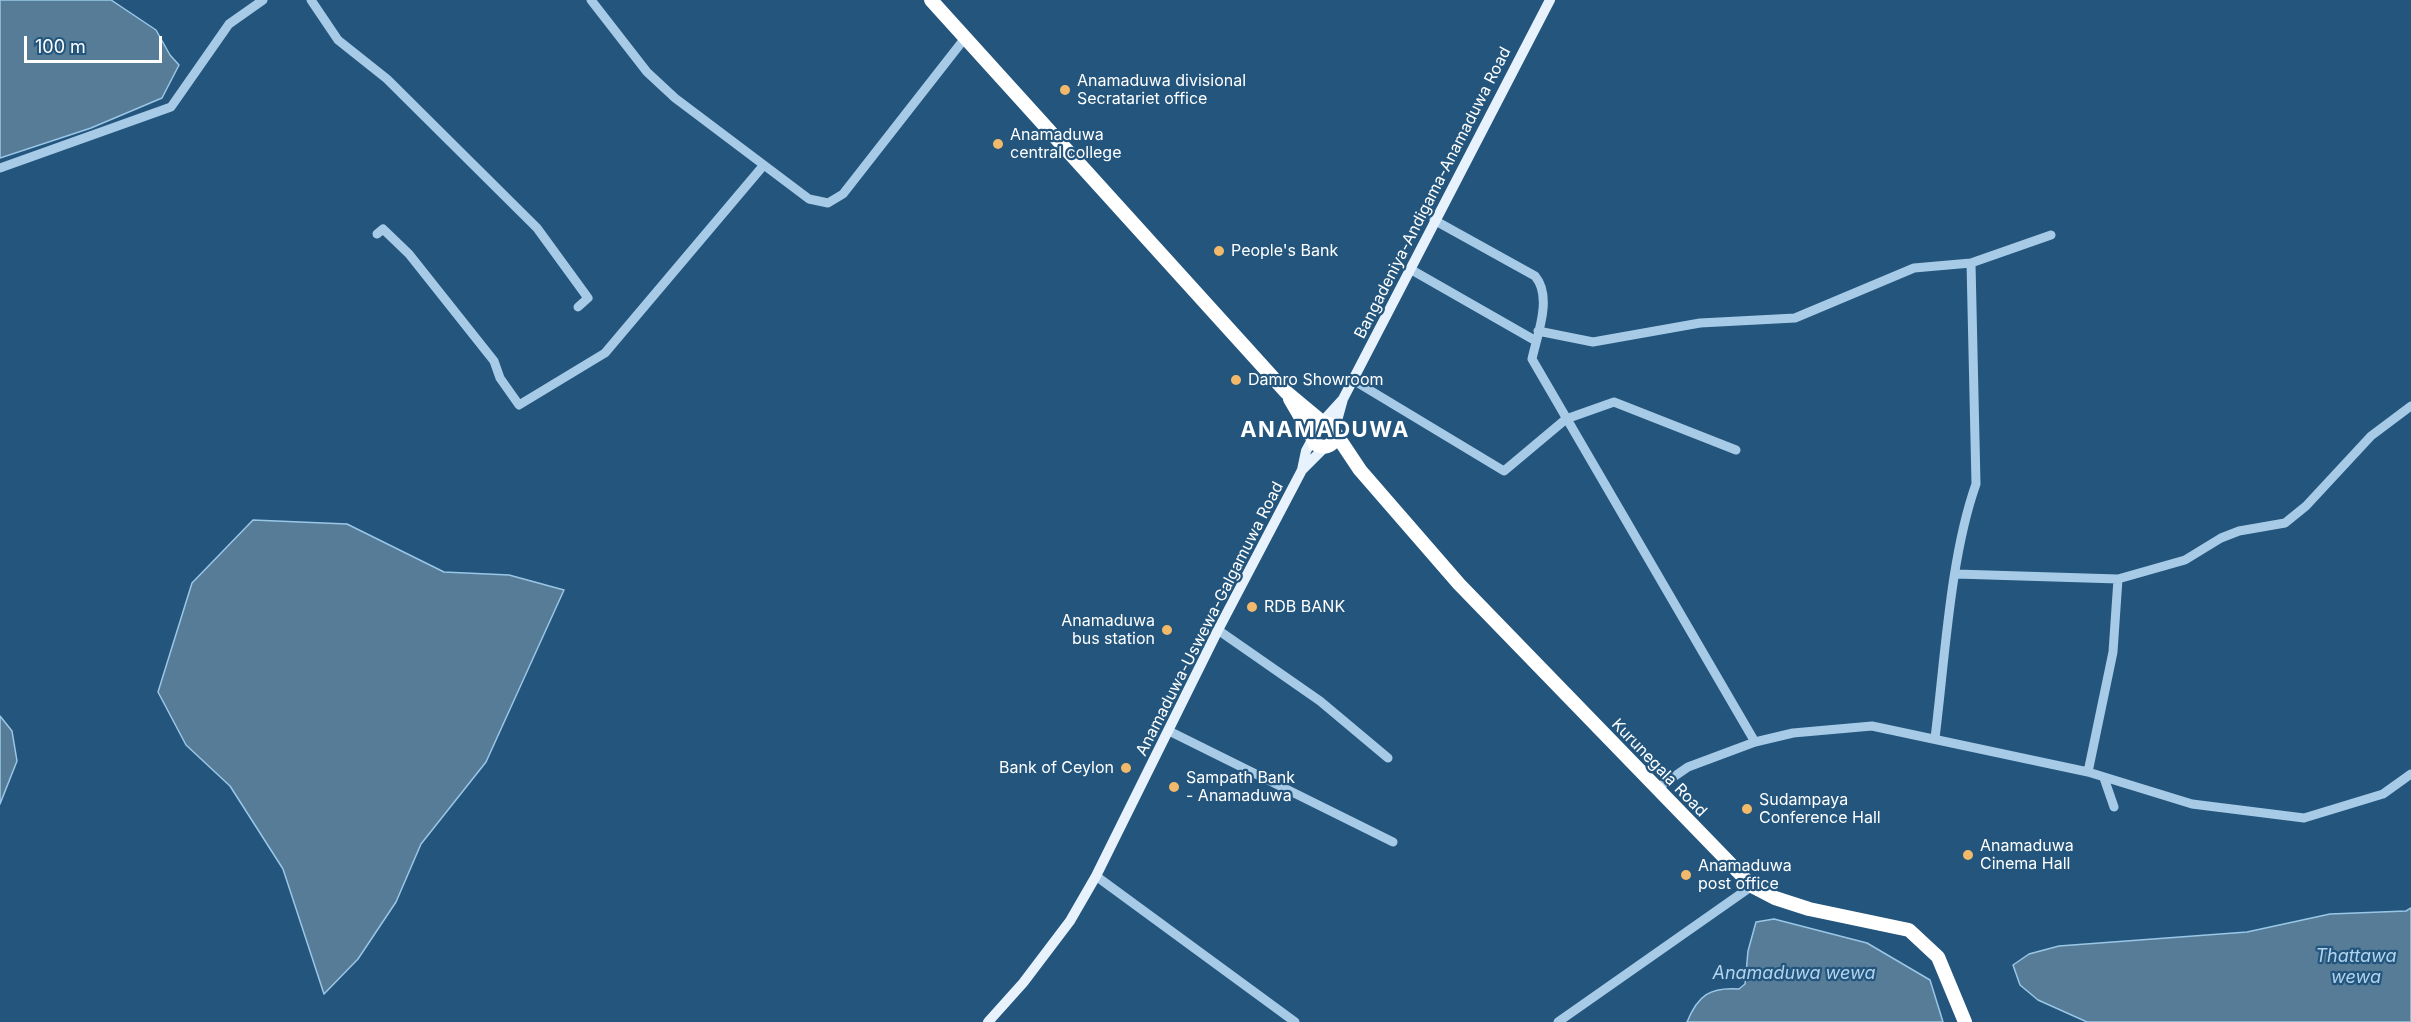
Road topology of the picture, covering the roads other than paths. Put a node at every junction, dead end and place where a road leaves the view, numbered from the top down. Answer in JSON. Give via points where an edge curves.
{"nodes":[{"id":1,"x":263,"y":0,"type":"edge"},
{"id":2,"x":311,"y":0,"type":"edge"},
{"id":3,"x":591,"y":0,"type":"edge"},
{"id":4,"x":931,"y":0,"type":"edge"},
{"id":5,"x":1550,"y":0,"type":"edge"},
{"id":6,"x":965,"y":38,"type":"junction"},
{"id":7,"x":763,"y":166,"type":"junction"},
{"id":8,"x":0,"y":168,"type":"edge"},
{"id":9,"x":1434,"y":220,"type":"junction"},
{"id":10,"x":377,"y":234,"type":"dead end"},
{"id":11,"x":2051,"y":235,"type":"dead end"},
{"id":12,"x":1971,"y":262,"type":"junction"},
{"id":13,"x":1410,"y":269,"type":"junction"},
{"id":14,"x":578,"y":307,"type":"dead end"},
{"id":15,"x":1538,"y":331,"type":"junction"},
{"id":16,"x":1536,"y":341,"type":"junction"},
{"id":17,"x":1353,"y":380,"type":"junction"},
{"id":18,"x":1286,"y":392,"type":"junction"},
{"id":19,"x":2411,"y":406,"type":"edge"},
{"id":20,"x":1566,"y":419,"type":"junction"},
{"id":21,"x":1331,"y":428,"type":"junction"},
{"id":22,"x":1316,"y":441,"type":"junction"},
{"id":23,"x":1736,"y":450,"type":"dead end"},
{"id":24,"x":1360,"y":470,"type":"junction"},
{"id":25,"x":1956,"y":574,"type":"junction"},
{"id":26,"x":2118,"y":579,"type":"junction"},
{"id":27,"x":1218,"y":630,"type":"junction"},
{"id":28,"x":1169,"y":731,"type":"junction"},
{"id":29,"x":1935,"y":738,"type":"junction"},
{"id":30,"x":1755,"y":742,"type":"junction"},
{"id":31,"x":1388,"y":758,"type":"dead end"},
{"id":32,"x":2088,"y":772,"type":"junction"},
{"id":33,"x":2411,"y":774,"type":"edge"},
{"id":34,"x":2104,"y":778,"type":"junction"},
{"id":35,"x":1656,"y":789,"type":"junction"},
{"id":36,"x":2114,"y":807,"type":"dead end"},
{"id":37,"x":1393,"y":842,"type":"dead end"},
{"id":38,"x":1096,"y":876,"type":"junction"},
{"id":39,"x":1752,"y":886,"type":"junction"},
{"id":40,"x":988,"y":1022,"type":"edge"},
{"id":41,"x":1295,"y":1022,"type":"edge"},
{"id":42,"x":1558,"y":1022,"type":"edge"},
{"id":43,"x":1965,"y":1022,"type":"edge"}],
"edges":[{"from":1,"to":8,"type":"street","via":[[229,24],[171,107]]},
{"from":2,"to":14,"type":"street","via":[[338,40],[387,79],[537,228],[588,298]]},
{"from":3,"to":7,"type":"street","via":[[647,72]]},
{"from":4,"to":6,"type":"highway"},
{"from":5,"to":9,"type":"main road","name":"Bangadeniya-Andigama-Anamaduwa Road"},
{"from":6,"to":7,"type":"street","via":[[843,194],[828,203],[809,200]]},
{"from":6,"to":18,"type":"highway"},
{"from":7,"to":10,"type":"street","via":[[605,353],[519,405],[500,378],[494,360],[409,254],[383,229]]},
{"from":9,"to":13,"type":"main road","name":"Bangadeniya-Andigama-Anamaduwa Road"},
{"from":9,"to":15,"type":"street","via":[[1535,276],[1543,285],[1544,300]]},
{"from":11,"to":12,"type":"street"},
{"from":12,"to":15,"type":"street","via":[[1914,268],[1795,318],[1700,323],[1593,342]]},
{"from":12,"to":25,"type":"street","via":[[1976,484]]},
{"from":13,"to":16,"type":"street"},
{"from":13,"to":17,"type":"main road","name":"Bangadeniya-Andigama-Anamaduwa Road"},
{"from":15,"to":16,"type":"street"},
{"from":16,"to":20,"type":"street","via":[[1532,359]]},
{"from":17,"to":20,"type":"street","via":[[1504,471]]},
{"from":17,"to":21,"type":"main road","name":"Bangadeniya-Andigama-Anamaduwa Road"},
{"from":18,"to":21,"type":"highway","name":"Kurunegala Road"},
{"from":18,"to":22,"type":"highway"},
{"from":19,"to":26,"type":"street","via":[[2371,436],[2285,523],[2239,531],[2185,560]]},
{"from":20,"to":23,"type":"street","via":[[1614,402]]},
{"from":20,"to":30,"type":"street"},
{"from":21,"to":22,"type":"highway","via":[[1334,441]]},
{"from":21,"to":22,"type":"highway","via":[[1314,426]]},
{"from":21,"to":24,"type":"highway","name":"Kurunegala Road"},
{"from":22,"to":24,"type":"highway","name":"Kurunegala Road"},
{"from":22,"to":27,"type":"main road","name":"Anamaduwa-Uswewa-Galgamuwa Road"},
{"from":24,"to":35,"type":"highway","name":"Kurunegala Road","via":[[1459,584]]},
{"from":25,"to":26,"type":"street"},
{"from":25,"to":29,"type":"street"},
{"from":26,"to":32,"type":"street","via":[[2113,652]]},
{"from":27,"to":28,"type":"main road","name":"Anamaduwa-Uswewa-Galgamuwa Road"},
{"from":27,"to":31,"type":"street","via":[[1320,701]]},
{"from":28,"to":37,"type":"street"},
{"from":28,"to":38,"type":"main road","name":"Anamaduwa-Uswewa-Galgamuwa Road"},
{"from":29,"to":30,"type":"street","via":[[1872,726],[1793,733]]},
{"from":29,"to":32,"type":"street"},
{"from":30,"to":35,"type":"street","via":[[1688,767]]},
{"from":32,"to":34,"type":"street"},
{"from":33,"to":34,"type":"street","via":[[2383,794],[2304,818],[2192,804]]},
{"from":34,"to":36,"type":"street"},
{"from":35,"to":39,"type":"highway","name":"Kurunegala Road"},
{"from":38,"to":40,"type":"main road","name":"Anamaduwa-Uswewa-Galgamuwa Road","via":[[1070,921]]},
{"from":38,"to":41,"type":"street"},
{"from":39,"to":42,"type":"street"},
{"from":39,"to":43,"type":"highway","name":"Kurunegala Road","via":[[1809,909],[1909,930],[1938,957]]}]}
